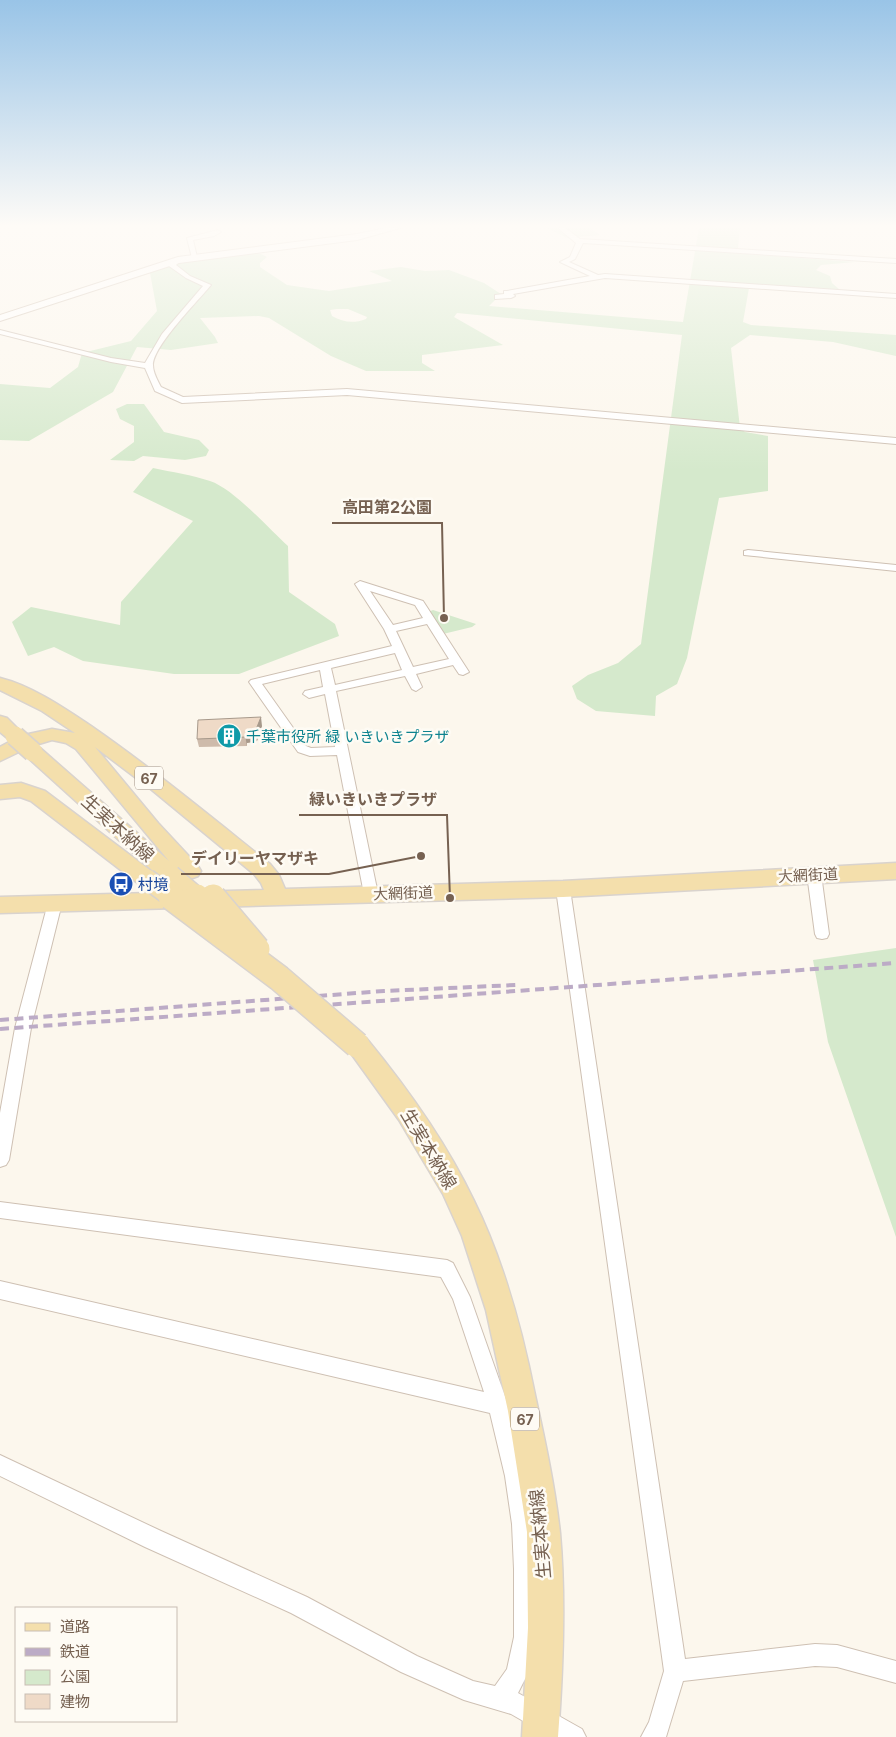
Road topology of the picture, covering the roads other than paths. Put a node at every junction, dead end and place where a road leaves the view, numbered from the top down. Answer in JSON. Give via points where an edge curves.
{"nodes":[{"id":1,"x":27,"y":309,"type":"edge"},
{"id":2,"x":185,"y":309,"type":"edge"},
{"id":3,"x":0,"y":318,"type":"edge"},
{"id":4,"x":0,"y":332,"type":"edge"},
{"id":5,"x":149,"y":366,"type":"junction"},
{"id":6,"x":896,"y":441,"type":"edge"},
{"id":7,"x":748,"y":553,"type":"dead end"},
{"id":8,"x":896,"y":568,"type":"edge"},
{"id":9,"x":430,"y":620,"type":"junction"},
{"id":10,"x":390,"y":629,"type":"junction"},
{"id":11,"x":400,"y":648,"type":"junction"},
{"id":12,"x":456,"y":661,"type":"junction"},
{"id":13,"x":325,"y":666,"type":"junction"},
{"id":14,"x":410,"y":672,"type":"junction"},
{"id":15,"x":463,"y":672,"type":"dead end"},
{"id":16,"x":0,"y":683,"type":"edge"},
{"id":17,"x":416,"y":687,"type":"dead end"},
{"id":18,"x":330,"y":690,"type":"junction"},
{"id":19,"x":309,"y":694,"type":"dead end"},
{"id":20,"x":0,"y":722,"type":"edge"},
{"id":21,"x":341,"y":751,"type":"junction"},
{"id":22,"x":0,"y":755,"type":"edge"},
{"id":23,"x":0,"y":792,"type":"edge"},
{"id":24,"x":896,"y":871,"type":"edge"},
{"id":25,"x":181,"y":873,"type":"junction"},
{"id":26,"x":814,"y":874,"type":"junction"},
{"id":27,"x":563,"y":889,"type":"junction"},
{"id":28,"x":371,"y":894,"type":"junction"},
{"id":29,"x":277,"y":897,"type":"junction"},
{"id":30,"x":55,"y":903,"type":"junction"},
{"id":31,"x":0,"y":905,"type":"edge"},
{"id":32,"x":822,"y":934,"type":"dead end"},
{"id":33,"x":357,"y":1045,"type":"junction"},
{"id":34,"x":0,"y":1160,"type":"edge"},
{"id":35,"x":0,"y":1210,"type":"edge"},
{"id":36,"x":0,"y":1290,"type":"edge"},
{"id":37,"x":498,"y":1405,"type":"junction"},
{"id":38,"x":0,"y":1465,"type":"edge"},
{"id":39,"x":675,"y":1671,"type":"junction"},
{"id":40,"x":896,"y":1672,"type":"edge"},
{"id":41,"x":500,"y":1699,"type":"junction"},
{"id":42,"x":541,"y":1727,"type":"edge"},
{"id":43,"x":574,"y":1737,"type":"edge"},
{"id":44,"x":653,"y":1737,"type":"edge"}],
"edges":[{"from":1,"to":3,"type":"main road"},
{"from":2,"to":5,"type":"street","via":[[152,356]]},
{"from":4,"to":5,"type":"street","via":[[120,362]]},
{"from":5,"to":6,"type":"street","via":[[158,389],[182,400],[347,392]]},
{"from":7,"to":8,"type":"street"},
{"from":9,"to":10,"type":"street"},
{"from":9,"to":10,"type":"street","via":[[419,603],[360,584]]},
{"from":9,"to":12,"type":"street"},
{"from":10,"to":11,"type":"street"},
{"from":11,"to":13,"type":"street"},
{"from":11,"to":14,"type":"street"},
{"from":12,"to":14,"type":"street"},
{"from":12,"to":15,"type":"street"},
{"from":13,"to":18,"type":"street"},
{"from":13,"to":21,"type":"street","via":[[255,682],[302,749],[310,752]]},
{"from":14,"to":17,"type":"street"},
{"from":14,"to":18,"type":"street"},
{"from":16,"to":29,"type":"main road","number":"67","via":[[67,717],[150,778],[262,869],[271,880]]},
{"from":18,"to":19,"type":"street"},
{"from":18,"to":21,"type":"street"},
{"from":20,"to":25,"type":"main road","name":"生実本納線","number":"67","bridge":true},
{"from":21,"to":28,"type":"street"},
{"from":22,"to":25,"type":"main road","number":"67","via":[[40,736],[61,734],[76,738],[151,828]]},
{"from":23,"to":33,"type":"main road","bridge":true,"via":[[21,790],[38,796],[279,978]]},
{"from":24,"to":26,"type":"main road","name":"大網街道"},
{"from":25,"to":33,"type":"main road","name":"生実本納線","number":"67","bridge":true,"via":[[257,949],[306,991]]},
{"from":26,"to":27,"type":"main road","name":"大網街道"},
{"from":26,"to":32,"type":"street"},
{"from":27,"to":28,"type":"main road","name":"大網街道"},
{"from":27,"to":39,"type":"street"},
{"from":28,"to":29,"type":"main road","name":"大網街道"},
{"from":29,"to":30,"type":"main road","name":"大網街道"},
{"from":30,"to":31,"type":"main road","name":"大網街道"},
{"from":30,"to":34,"type":"street","via":[[23,1028]]},
{"from":33,"to":42,"type":"main road","name":"生実本納線","number":"67","via":[[380,1072],[453,1186],[476,1236],[499,1304],[515,1366],[534,1469],[545,1562]]},
{"from":35,"to":37,"type":"street","via":[[447,1269],[461,1298]]},
{"from":36,"to":37,"type":"street"},
{"from":37,"to":41,"type":"street","via":[[523,1524],[525,1570],[525,1637],[521,1660],[516,1675]]},
{"from":38,"to":41,"type":"street","via":[[299,1605],[409,1664],[472,1692]]},
{"from":39,"to":40,"type":"street","via":[[814,1655],[860,1660]]},
{"from":39,"to":44,"type":"street"},
{"from":41,"to":42,"type":"street","via":[[515,1703]]},
{"from":42,"to":43,"type":"street"}]}
